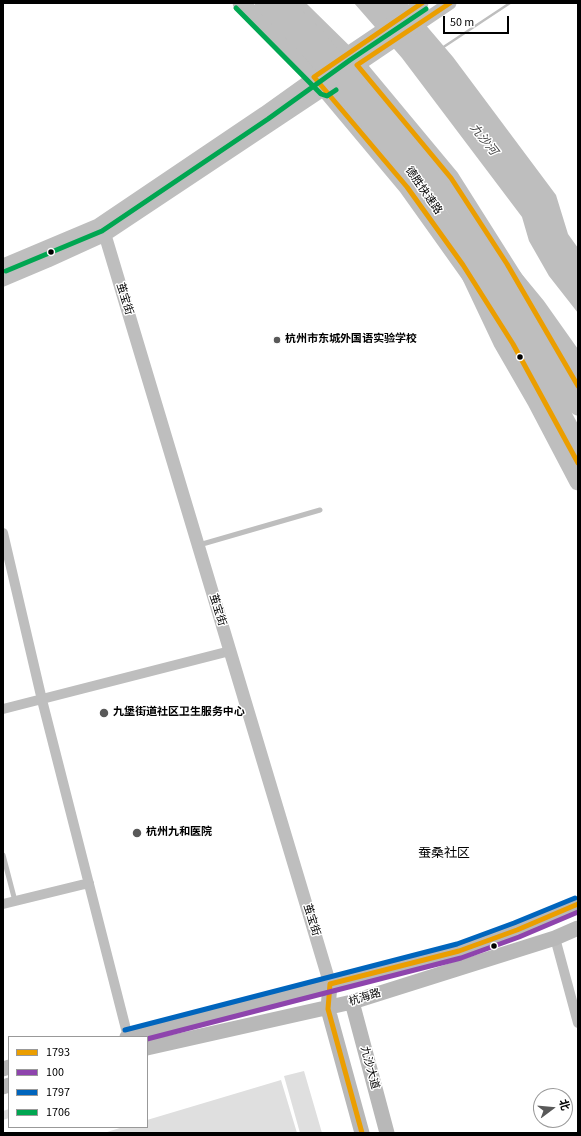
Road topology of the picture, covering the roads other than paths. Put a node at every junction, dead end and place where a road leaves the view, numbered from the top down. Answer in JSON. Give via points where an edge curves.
{"nodes":[{"id":1,"x":241,"y":3,"type":"edge"},
{"id":2,"x":263,"y":3,"type":"edge"},
{"id":3,"x":283,"y":3,"type":"edge"},
{"id":4,"x":294,"y":3,"type":"edge"},
{"id":5,"x":450,"y":3,"type":"edge"},
{"id":6,"x":418,"y":6,"type":"edge"},
{"id":7,"x":352,"y":59,"type":"junction"},
{"id":8,"x":320,"y":83,"type":"junction"},
{"id":9,"x":451,"y":202,"type":"junction"},
{"id":10,"x":443,"y":220,"type":"junction"},
{"id":11,"x":105,"y":235,"type":"junction"},
{"id":12,"x":3,"y":266,"type":"edge"},
{"id":13,"x":3,"y":280,"type":"edge"},
{"id":14,"x":578,"y":367,"type":"edge"},
{"id":15,"x":578,"y":386,"type":"edge"},
{"id":16,"x":578,"y":407,"type":"edge"},
{"id":17,"x":578,"y":442,"type":"edge"},
{"id":18,"x":578,"y":463,"type":"edge"},
{"id":19,"x":578,"y":482,"type":"edge"},
{"id":20,"x":320,"y":510,"type":"dead end"},
{"id":21,"x":3,"y":533,"type":"edge"},
{"id":22,"x":198,"y":546,"type":"junction"},
{"id":23,"x":230,"y":651,"type":"junction"},
{"id":24,"x":42,"y":700,"type":"junction"},
{"id":25,"x":3,"y":709,"type":"edge"},
{"id":26,"x":3,"y":855,"type":"edge"},
{"id":27,"x":89,"y":883,"type":"junction"},
{"id":28,"x":15,"y":901,"type":"junction"},
{"id":29,"x":3,"y":904,"type":"edge"},
{"id":30,"x":578,"y":904,"type":"edge"},
{"id":31,"x":578,"y":928,"type":"edge"},
{"id":32,"x":555,"y":938,"type":"junction"},
{"id":33,"x":330,"y":984,"type":"junction"},
{"id":34,"x":352,"y":1002,"type":"junction"},
{"id":35,"x":328,"y":1009,"type":"junction"},
{"id":36,"x":578,"y":1023,"type":"edge"},
{"id":37,"x":127,"y":1036,"type":"edge"},
{"id":38,"x":131,"y":1036,"type":"edge"},
{"id":39,"x":148,"y":1048,"type":"edge"},
{"id":40,"x":362,"y":1133,"type":"edge"},
{"id":41,"x":387,"y":1133,"type":"edge"}],
"edges":[{"from":1,"to":8,"type":"main road"},
{"from":2,"to":10,"type":"main road","name":"德胜快速路","via":[[319,61],[402,161]]},
{"from":3,"to":9,"type":"main road","name":"德胜快速路","via":[[321,42],[415,153]]},
{"from":4,"to":7,"type":"main road"},
{"from":5,"to":7,"type":"street","via":[[378,52]]},
{"from":6,"to":7,"type":"street","via":[[366,40]]},
{"from":7,"to":8,"type":"street"},
{"from":7,"to":15,"type":"main road","via":[[451,178],[507,264]]},
{"from":8,"to":11,"type":"street"},
{"from":8,"to":12,"type":"street","via":[[264,113],[98,225]]},
{"from":8,"to":18,"type":"main road","via":[[407,188],[463,265],[513,344]]},
{"from":9,"to":14,"type":"main road","via":[[537,306]]},
{"from":9,"to":16,"type":"main road","name":"德胜快速路","via":[[496,268]]},
{"from":10,"to":17,"type":"main road","name":"德胜快速路","via":[[481,274],[528,350]]},
{"from":10,"to":19,"type":"main road","via":[[502,343]]},
{"from":11,"to":13,"type":"street"},
{"from":11,"to":22,"type":"street","name":"茧宝街"},
{"from":20,"to":22,"type":"lane"},
{"from":21,"to":24,"type":"street"},
{"from":22,"to":23,"type":"street","name":"茧宝街"},
{"from":23,"to":24,"type":"street"},
{"from":23,"to":33,"type":"street","name":"茧宝街"},
{"from":24,"to":25,"type":"street"},
{"from":24,"to":27,"type":"street"},
{"from":26,"to":28,"type":"lane"},
{"from":27,"to":28,"type":"street"},
{"from":27,"to":37,"type":"street"},
{"from":28,"to":29,"type":"street"},
{"from":30,"to":33,"type":"main road","name":"杭海路","via":[[459,951]]},
{"from":31,"to":32,"type":"main road","name":"杭海路"},
{"from":32,"to":34,"type":"main road","name":"杭海路"},
{"from":32,"to":36,"type":"street"},
{"from":33,"to":34,"type":"main road"},
{"from":33,"to":35,"type":"main road"},
{"from":33,"to":38,"type":"main road","name":"杭海路"},
{"from":34,"to":35,"type":"main road","name":"杭海路"},
{"from":34,"to":41,"type":"main road","name":"九沙大道"},
{"from":35,"to":39,"type":"main road","name":"杭海路"},
{"from":35,"to":40,"type":"main road"}]}
